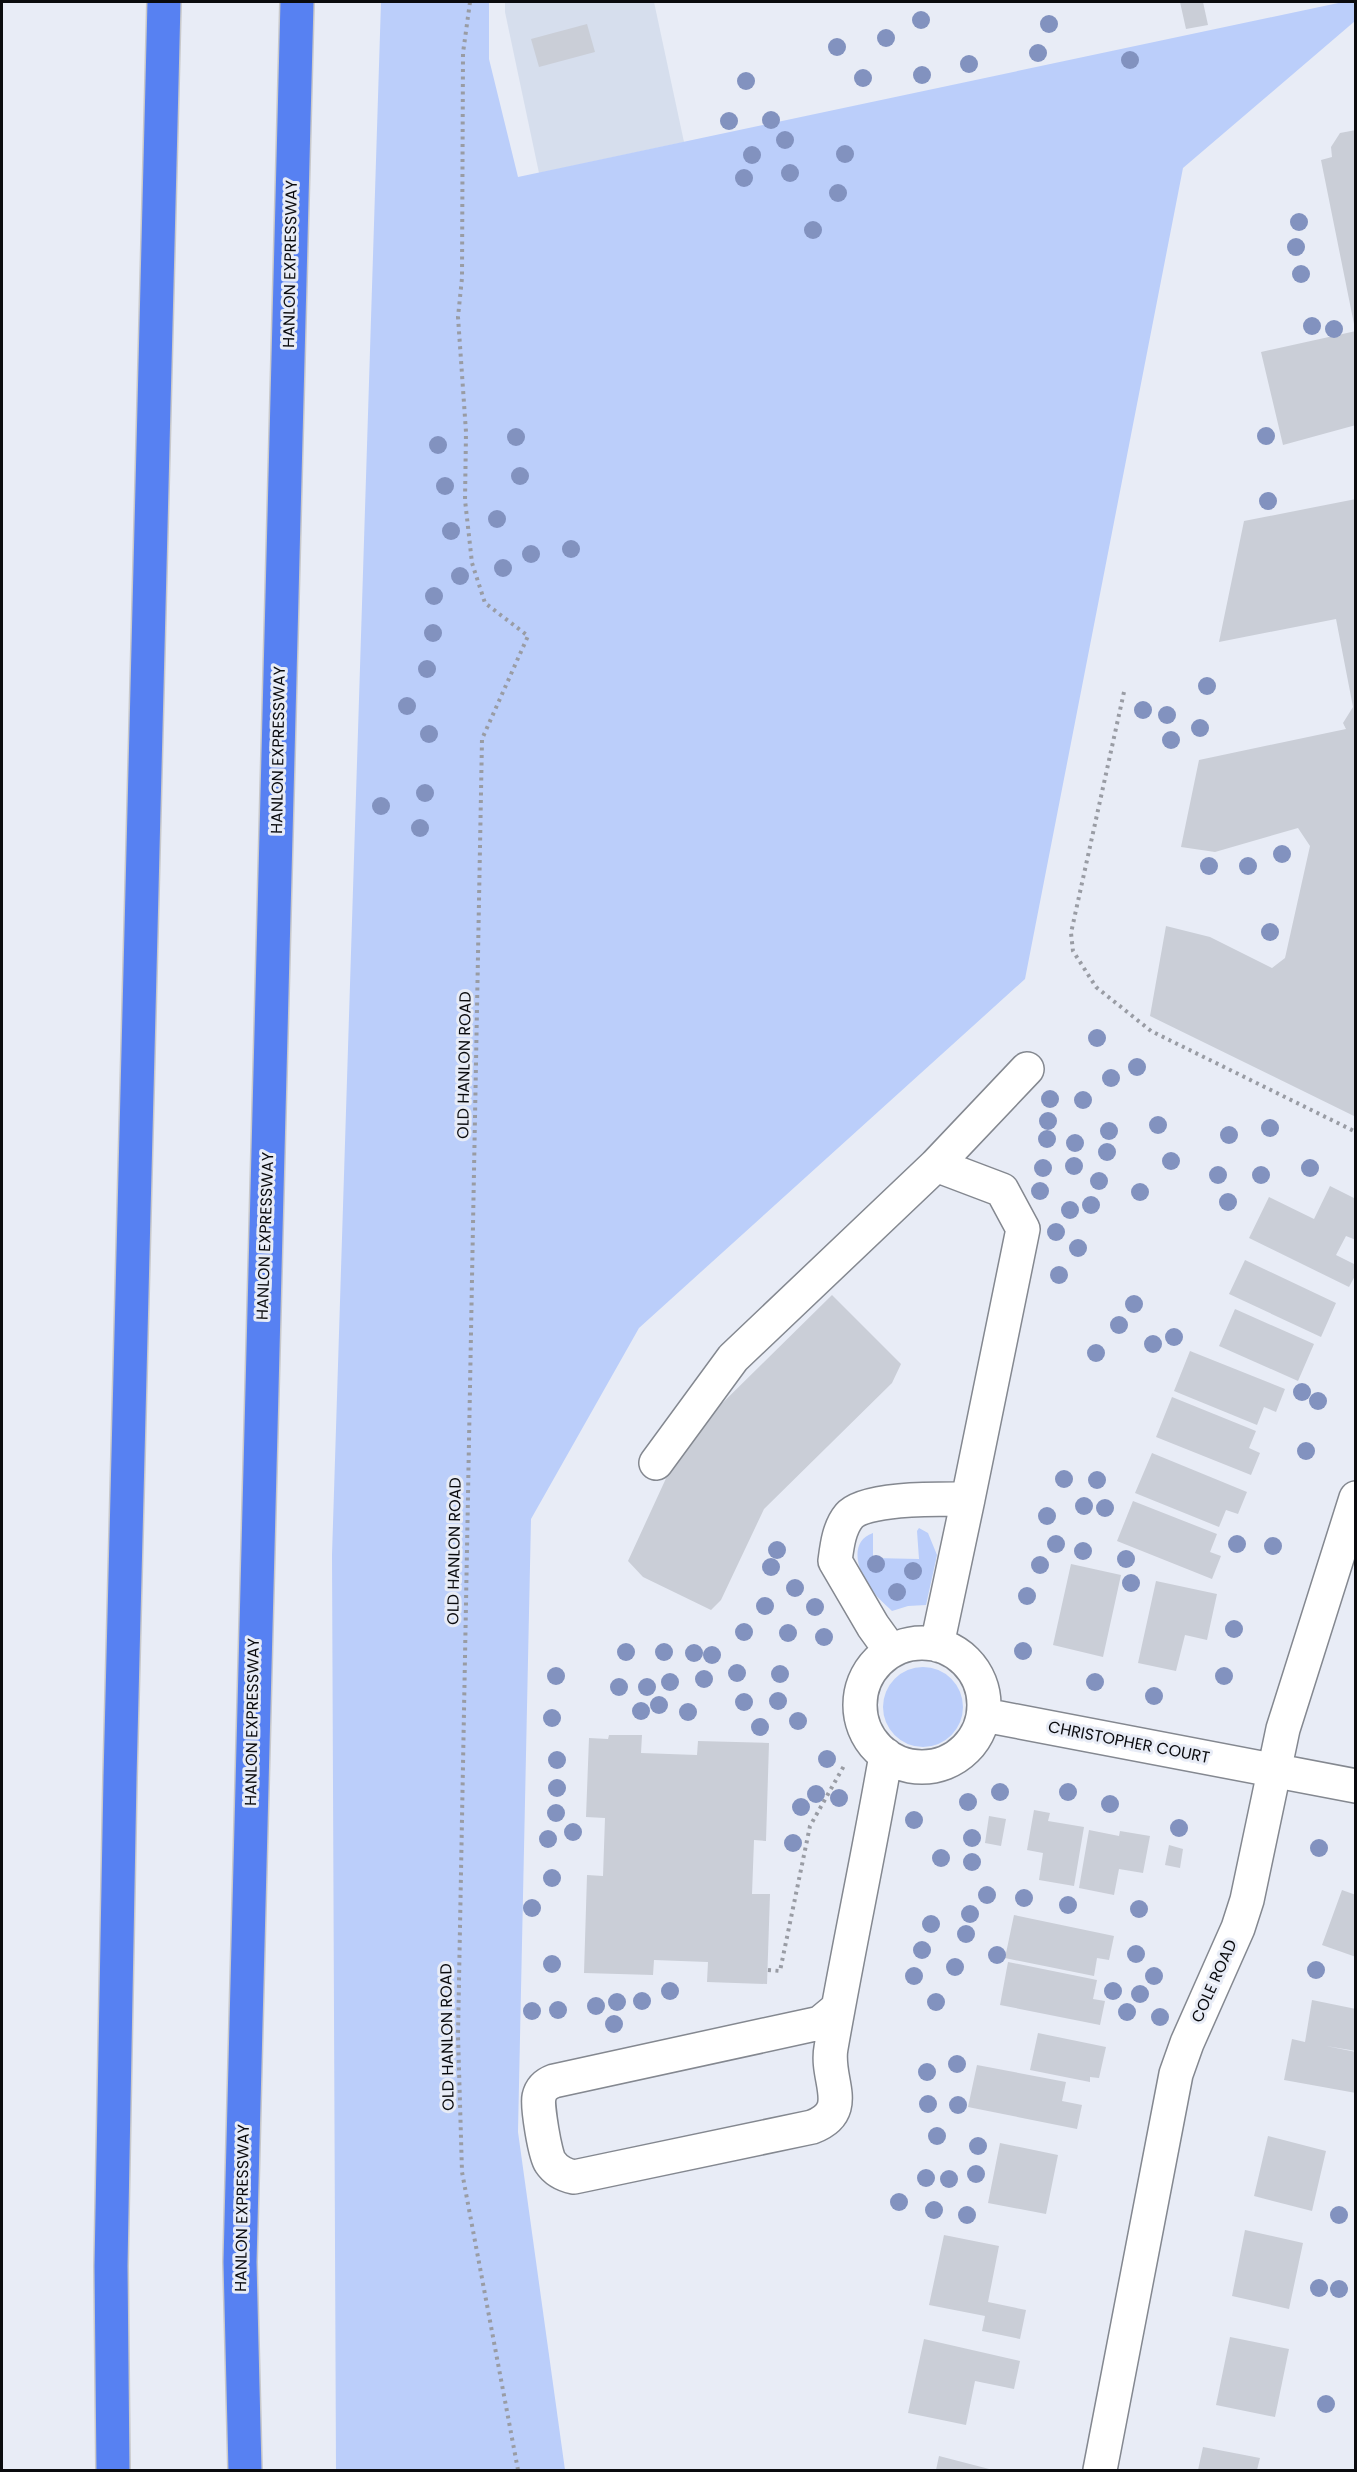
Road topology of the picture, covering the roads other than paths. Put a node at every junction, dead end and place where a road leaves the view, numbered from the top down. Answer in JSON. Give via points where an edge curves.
{"nodes":[{"id":1,"x":164,"y":2,"type":"edge"},
{"id":2,"x":297,"y":2,"type":"edge"},
{"id":3,"x":1027,"y":1069,"type":"dead end"},
{"id":4,"x":936,"y":1165,"type":"junction"},
{"id":5,"x":656,"y":1463,"type":"dead end"},
{"id":6,"x":1356,"y":1498,"type":"edge"},
{"id":7,"x":968,"y":1499,"type":"junction"},
{"id":8,"x":937,"y":1645,"type":"junction"},
{"id":9,"x":891,"y":1651,"type":"junction"},
{"id":10,"x":984,"y":1714,"type":"junction"},
{"id":11,"x":886,"y":1755,"type":"junction"},
{"id":12,"x":1274,"y":1771,"type":"junction"},
{"id":13,"x":1356,"y":1786,"type":"edge"},
{"id":14,"x":838,"y":2008,"type":"junction"},
{"id":15,"x":113,"y":2470,"type":"edge"},
{"id":16,"x":245,"y":2470,"type":"edge"},
{"id":17,"x":1100,"y":2470,"type":"edge"}],
"edges":[{"from":1,"to":15,"type":"highway","via":[[119,1790],[111,2266]]},
{"from":2,"to":16,"type":"highway","name":"HANLON EXPRESSWAY","via":[[240,2262]]},
{"from":3,"to":4,"type":"street"},
{"from":4,"to":5,"type":"street","via":[[733,1358]]},
{"from":4,"to":7,"type":"street","via":[[1002,1190],[1023,1229]]},
{"from":6,"to":12,"type":"street","name":"COLE ROAD","via":[[1283,1729]]},
{"from":7,"to":8,"type":"street"},
{"from":7,"to":9,"type":"street","via":[[862,1506],[849,1515],[842,1528],[836,1561]]},
{"from":8,"to":9,"type":"street","via":[[921,1643]]},
{"from":8,"to":10,"type":"street","via":[[969,1664],[979,1680]]},
{"from":9,"to":11,"type":"street","via":[[876,1662],[860,1696],[860,1715],[867,1733]]},
{"from":10,"to":11,"type":"street","via":[[965,1750],[949,1761],[931,1767],[911,1766]]},
{"from":10,"to":12,"type":"street","name":"CHRISTOPHER COURT"},
{"from":11,"to":14,"type":"street"},
{"from":12,"to":13,"type":"street","name":"CHRISTOPHER COURT"},
{"from":12,"to":17,"type":"street","name":"COLE ROAD","via":[[1238,1928],[1176,2074]]},
{"from":14,"to":14,"type":"street","via":[[820,2023],[554,2080],[546,2085],[538,2100],[548,2160],[563,2175],[574,2177],[823,2123],[836,2104],[830,2053]]}]}
